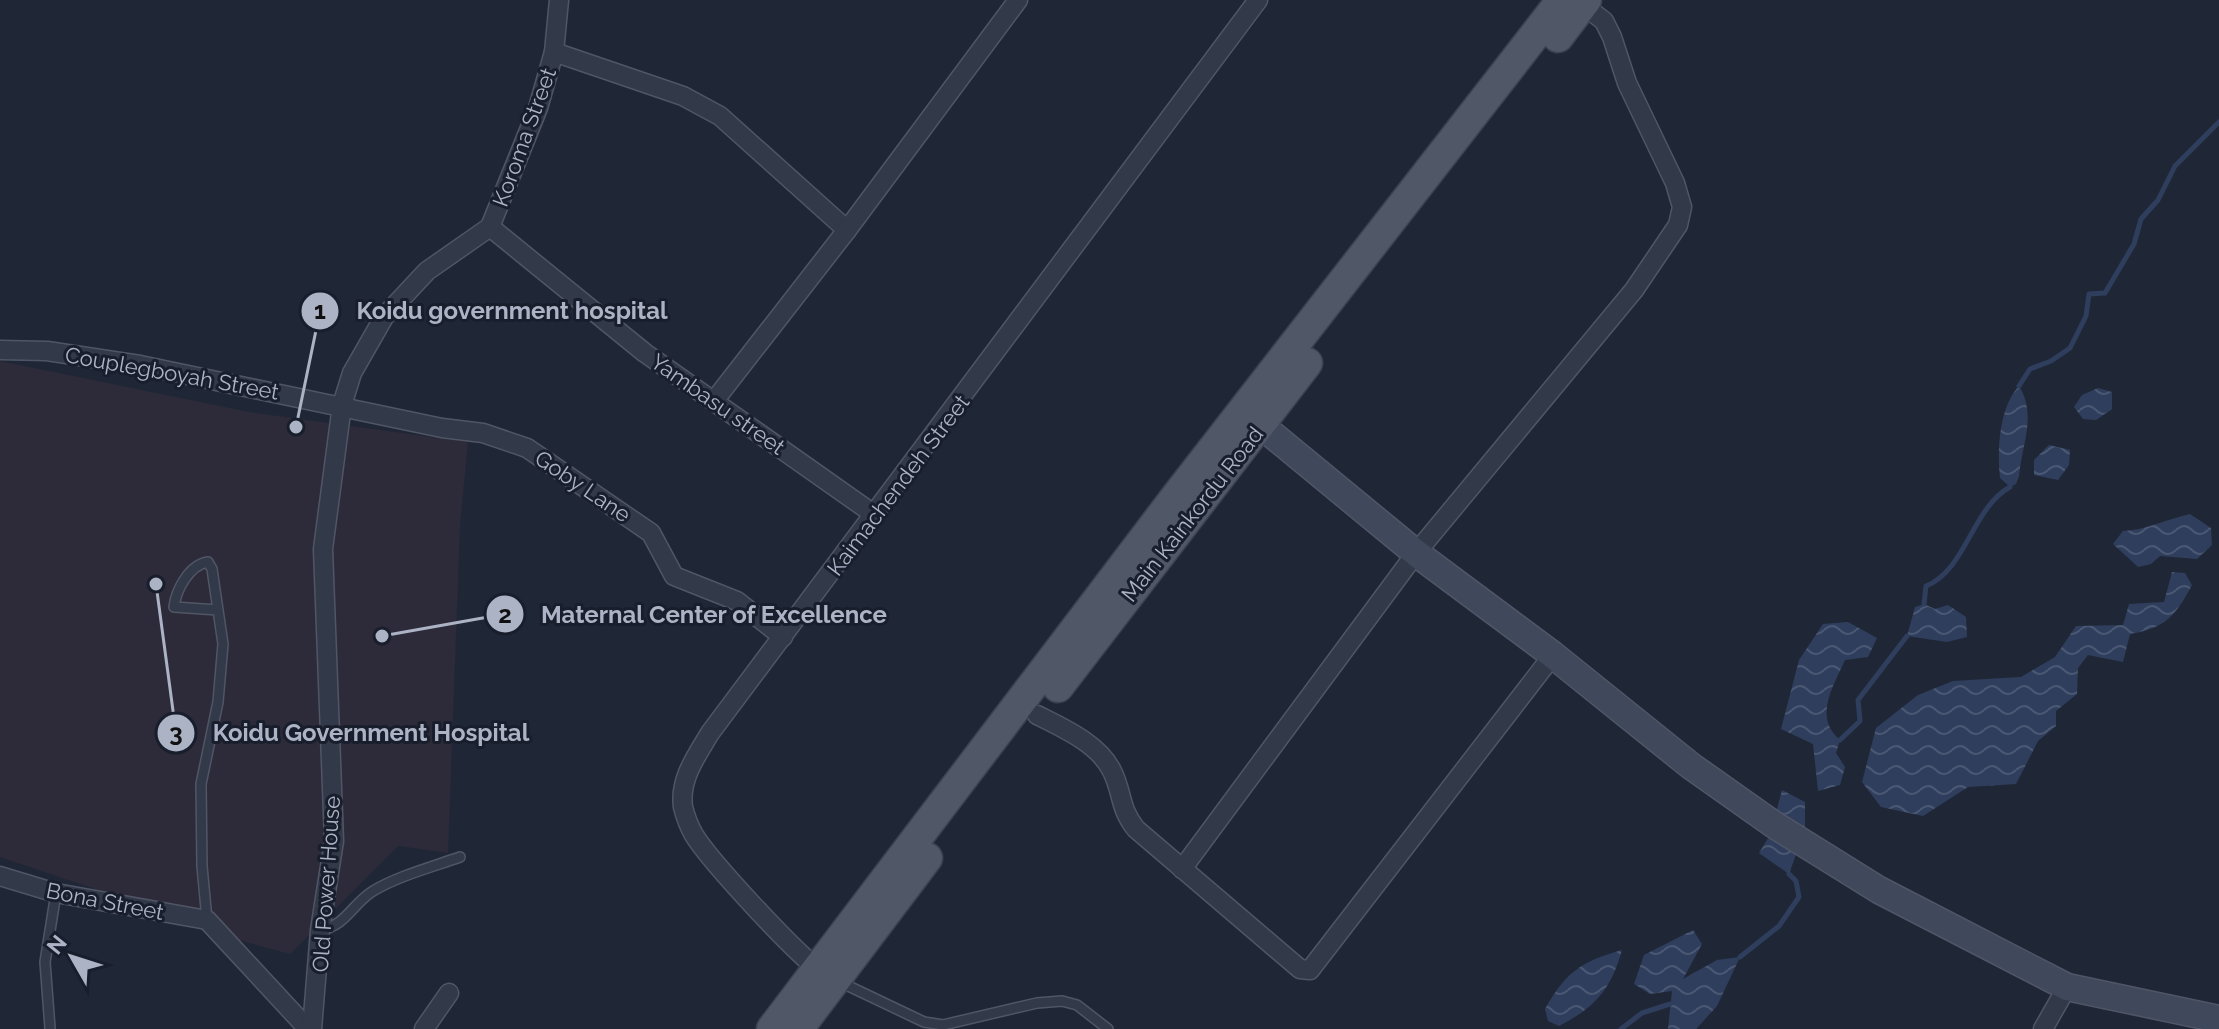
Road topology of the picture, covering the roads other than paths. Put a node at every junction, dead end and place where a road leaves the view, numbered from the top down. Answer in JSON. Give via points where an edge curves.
{"nodes":[{"id":1,"x":559,"y":0,"type":"edge"},
{"id":2,"x":1018,"y":0,"type":"edge"},
{"id":3,"x":1258,"y":0,"type":"edge"},
{"id":4,"x":1577,"y":2,"type":"edge"},
{"id":5,"x":554,"y":52,"type":"junction"},
{"id":6,"x":490,"y":227,"type":"junction"},
{"id":7,"x":847,"y":230,"type":"junction"},
{"id":8,"x":0,"y":350,"type":"edge"},
{"id":9,"x":714,"y":401,"type":"junction"},
{"id":10,"x":342,"y":405,"type":"junction"},
{"id":11,"x":1252,"y":419,"type":"junction"},
{"id":12,"x":875,"y":515,"type":"junction"},
{"id":13,"x":1416,"y":553,"type":"junction"},
{"id":14,"x":218,"y":610,"type":"junction"},
{"id":15,"x":1101,"y":614,"type":"junction"},
{"id":16,"x":783,"y":637,"type":"junction"},
{"id":17,"x":1553,"y":655,"type":"junction"},
{"id":18,"x":1037,"y":715,"type":"junction"},
{"id":19,"x":928,"y":840,"type":"junction"},
{"id":20,"x":460,"y":857,"type":"dead end"},
{"id":21,"x":1182,"y":869,"type":"junction"},
{"id":22,"x":0,"y":876,"type":"edge"},
{"id":23,"x":56,"y":893,"type":"junction"},
{"id":24,"x":207,"y":920,"type":"junction"},
{"id":25,"x":320,"y":930,"type":"junction"},
{"id":26,"x":826,"y":974,"type":"junction"},
{"id":27,"x":2067,"y":987,"type":"junction"},
{"id":28,"x":449,"y":993,"type":"dead end"},
{"id":29,"x":2219,"y":1019,"type":"edge"},
{"id":30,"x":50,"y":1028,"type":"edge"},
{"id":31,"x":310,"y":1029,"type":"edge"},
{"id":32,"x":424,"y":1029,"type":"edge"},
{"id":33,"x":772,"y":1029,"type":"edge"},
{"id":34,"x":798,"y":1029,"type":"edge"},
{"id":35,"x":1108,"y":1029,"type":"edge"},
{"id":36,"x":2043,"y":1029,"type":"edge"}],
"edges":[{"from":1,"to":5,"type":"street","name":"Koroma Street"},
{"from":2,"to":7,"type":"street"},
{"from":3,"to":12,"type":"street","name":"Kaimachendeh Street"},
{"from":4,"to":11,"type":"main road"},
{"from":4,"to":13,"type":"street","via":[[1604,21],[1612,37],[1627,83],[1675,183],[1682,207],[1678,225],[1634,290]]},
{"from":5,"to":6,"type":"street","name":"Koroma Street","via":[[538,108]]},
{"from":5,"to":7,"type":"street","via":[[683,96],[720,116]]},
{"from":6,"to":9,"type":"street","name":"Yambasu street","via":[[645,353]]},
{"from":6,"to":10,"type":"street","name":"Koroma Street","via":[[427,271],[384,317],[352,373]]},
{"from":7,"to":9,"type":"street"},
{"from":8,"to":10,"type":"street","name":"Couplegboyah Street","via":[[47,351],[140,365]]},
{"from":9,"to":12,"type":"street","name":"Yambasu street"},
{"from":10,"to":16,"type":"street","name":"Goby Lane","via":[[483,433],[527,448],[651,533],[674,576],[737,601]]},
{"from":10,"to":25,"type":"street","name":"Old Power House","via":[[323,549],[334,841]]},
{"from":11,"to":13,"type":"main road"},
{"from":11,"to":15,"type":"main road"},
{"from":12,"to":16,"type":"street","name":"Kaimachendeh Street"},
{"from":13,"to":17,"type":"main road"},
{"from":13,"to":21,"type":"street"},
{"from":14,"to":14,"type":"lane","via":[[212,569],[208,562],[200,563],[176,591],[174,607]]},
{"from":14,"to":24,"type":"lane","via":[[223,644],[218,702],[201,784]]},
{"from":15,"to":18,"type":"main road","name":"Main Kainkordu Road"},
{"from":15,"to":19,"type":"main road"},
{"from":16,"to":26,"type":"street","name":"Kaimachendeh Street","via":[[691,765],[682,792],[684,808],[694,835]]},
{"from":17,"to":21,"type":"street","via":[[1310,970],[1300,969]]},
{"from":17,"to":27,"type":"main road","via":[[1691,766],[1799,841],[1879,890]]},
{"from":18,"to":19,"type":"main road","name":"Main Kainkordu Road"},
{"from":18,"to":21,"type":"street","via":[[1101,755],[1113,772],[1124,814]]},
{"from":19,"to":26,"type":"main road"},
{"from":20,"to":25,"type":"lane","via":[[375,889],[346,919]]},
{"from":22,"to":23,"type":"street","name":"Bona Street"},
{"from":23,"to":24,"type":"street","name":"Bona Street"},
{"from":23,"to":30,"type":"lane","via":[[45,962]]},
{"from":24,"to":31,"type":"street"},
{"from":25,"to":31,"type":"street","name":"Old Power House"},
{"from":26,"to":33,"type":"main road"},
{"from":26,"to":34,"type":"main road"},
{"from":26,"to":35,"type":"lane","via":[[924,1022],[943,1025],[1062,1001],[1077,1005]]},
{"from":27,"to":29,"type":"main road"},
{"from":27,"to":36,"type":"street"},
{"from":28,"to":32,"type":"street"}]}
